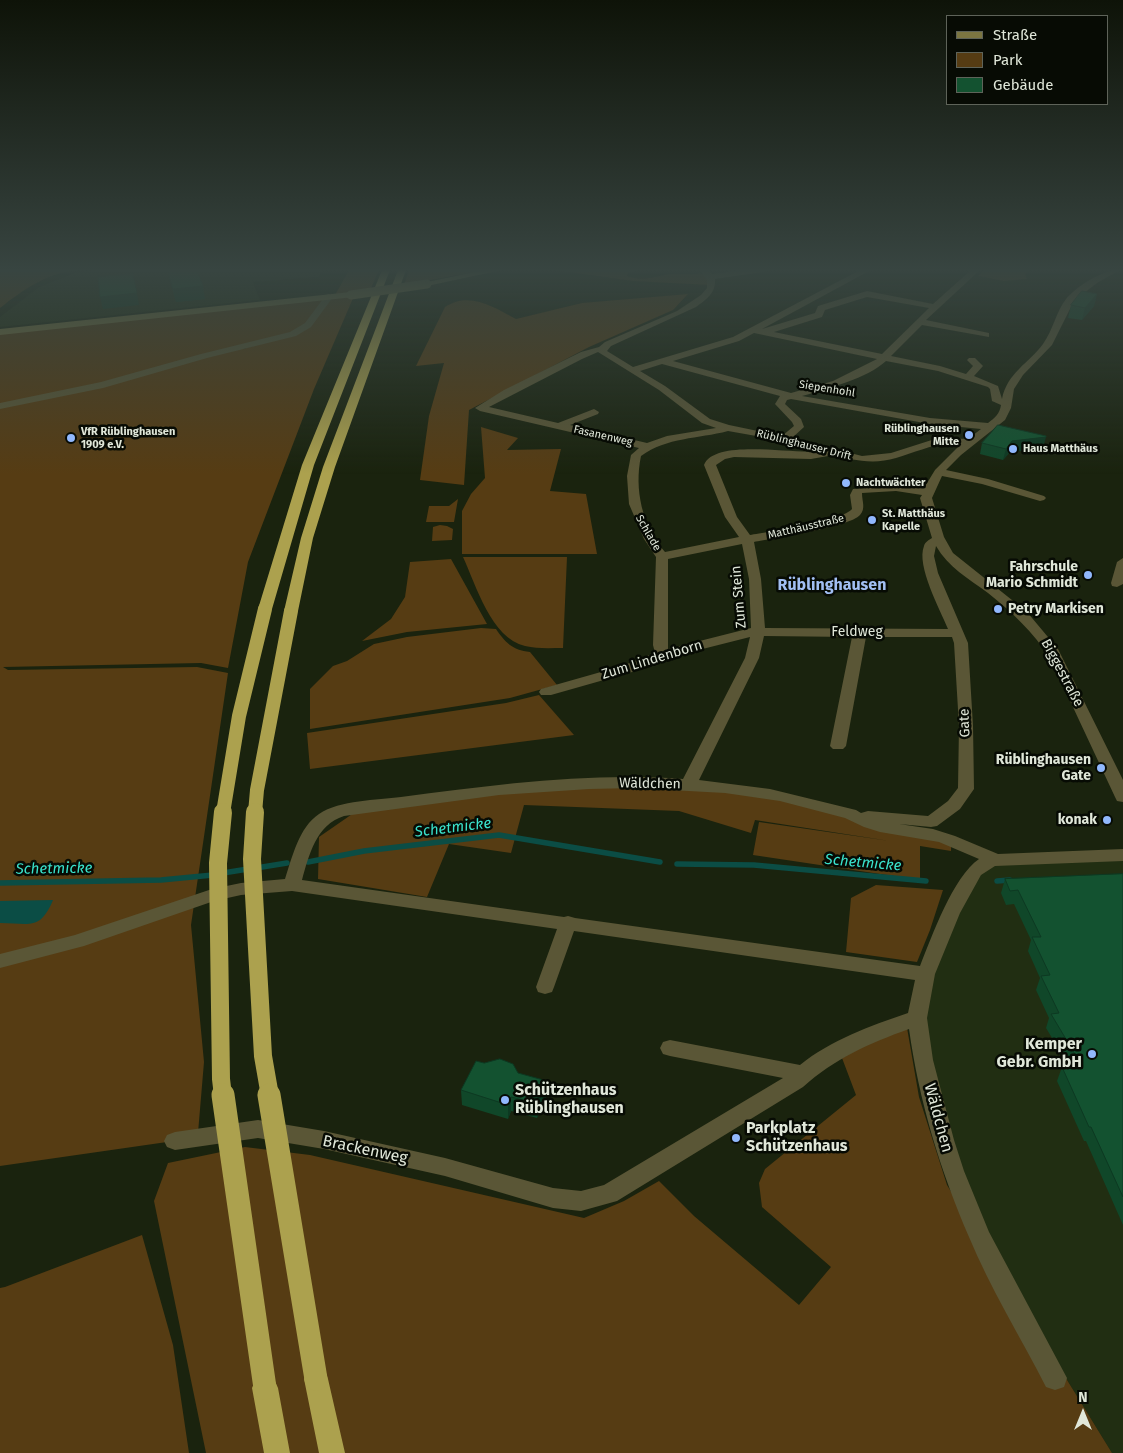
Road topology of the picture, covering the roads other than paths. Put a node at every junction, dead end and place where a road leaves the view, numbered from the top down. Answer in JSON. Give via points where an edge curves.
{"nodes":[{"id":1,"x":279,"y":338,"type":"edge"},
{"id":2,"x":359,"y":338,"type":"edge"},
{"id":3,"x":377,"y":338,"type":"edge"},
{"id":4,"x":623,"y":338,"type":"edge"},
{"id":5,"x":739,"y":338,"type":"edge"},
{"id":6,"x":790,"y":338,"type":"edge"},
{"id":7,"x":905,"y":338,"type":"edge"},
{"id":8,"x":1051,"y":338,"type":"edge"},
{"id":9,"x":602,"y":349,"type":"junction"},
{"id":10,"x":885,"y":358,"type":"junction"},
{"id":11,"x":972,"y":360,"type":"dead end"},
{"id":12,"x":662,"y":361,"type":"junction"},
{"id":13,"x":632,"y":370,"type":"junction"},
{"id":14,"x":968,"y":377,"type":"junction"},
{"id":15,"x":788,"y":395,"type":"junction"},
{"id":16,"x":1007,"y":403,"type":"junction"},
{"id":17,"x":0,"y":406,"type":"edge"},
{"id":18,"x":594,"y":412,"type":"dead end"},
{"id":19,"x":560,"y":426,"type":"junction"},
{"id":20,"x":992,"y":427,"type":"junction"},
{"id":21,"x":727,"y":428,"type":"junction"},
{"id":22,"x":784,"y":440,"type":"junction"},
{"id":23,"x":968,"y":442,"type":"junction"},
{"id":24,"x":646,"y":446,"type":"junction"},
{"id":25,"x":829,"y":452,"type":"junction"},
{"id":26,"x":940,"y":472,"type":"junction"},
{"id":27,"x":928,"y":492,"type":"junction"},
{"id":28,"x":1040,"y":498,"type":"dead end"},
{"id":29,"x":939,"y":539,"type":"junction"},
{"id":30,"x":747,"y":540,"type":"junction"},
{"id":31,"x":662,"y":556,"type":"junction"},
{"id":32,"x":1123,"y":562,"type":"edge"},
{"id":33,"x":1117,"y":583,"type":"dead end"},
{"id":34,"x":758,"y":632,"type":"junction"},
{"id":35,"x":860,"y":632,"type":"junction"},
{"id":36,"x":957,"y":633,"type":"junction"},
{"id":37,"x":662,"y":655,"type":"junction"},
{"id":38,"x":546,"y":692,"type":"dead end"},
{"id":39,"x":838,"y":746,"type":"dead end"},
{"id":40,"x":689,"y":784,"type":"junction"},
{"id":41,"x":1123,"y":797,"type":"edge"},
{"id":42,"x":850,"y":814,"type":"junction"},
{"id":43,"x":1123,"y":855,"type":"edge"},
{"id":44,"x":995,"y":860,"type":"junction"},
{"id":45,"x":292,"y":885,"type":"junction"},
{"id":46,"x":568,"y":922,"type":"junction"},
{"id":47,"x":0,"y":961,"type":"edge"},
{"id":48,"x":926,"y":974,"type":"junction"},
{"id":49,"x":545,"y":987,"type":"dead end"},
{"id":50,"x":917,"y":1018,"type":"junction"},
{"id":51,"x":670,"y":1048,"type":"dead end"},
{"id":52,"x":803,"y":1074,"type":"junction"},
{"id":53,"x":174,"y":1141,"type":"dead end"},
{"id":54,"x":1055,"y":1378,"type":"dead end"},
{"id":55,"x":277,"y":1453,"type":"edge"},
{"id":56,"x":332,"y":1453,"type":"edge"}],
"edges":[{"from":1,"to":17,"type":"street","via":[[103,385]]},
{"from":2,"to":55,"type":"highway","bridge":true,"via":[[308,465],[265,609],[239,716],[218,863],[221,1078],[264,1388]]},
{"from":3,"to":56,"type":"highway","bridge":true,"via":[[330,467],[290,610],[259,781],[252,859],[263,1056],[316,1379]]},
{"from":4,"to":9,"type":"street"},
{"from":5,"to":12,"type":"street"},
{"from":6,"to":10,"type":"street"},
{"from":7,"to":10,"type":"street"},
{"from":8,"to":16,"type":"street","via":[[1013,381]]},
{"from":9,"to":13,"type":"street","name":"Rüblinghauser Drift","via":[[605,355]]},
{"from":9,"to":19,"type":"street","name":"Fasanenweg","via":[[589,352],[501,394],[480,408]]},
{"from":10,"to":14,"type":"street"},
{"from":10,"to":15,"type":"street","via":[[836,383]]},
{"from":11,"to":14,"type":"street","via":[[978,366]]},
{"from":12,"to":13,"type":"street"},
{"from":12,"to":15,"type":"street","name":"Siepenhohl"},
{"from":13,"to":21,"type":"street","name":"Rüblinghauser Drift","via":[[698,415]]},
{"from":14,"to":16,"type":"street","via":[[994,386],[997,401]]},
{"from":15,"to":20,"type":"street","name":"Siepenhohl","via":[[901,416]]},
{"from":15,"to":22,"type":"street","via":[[780,404],[799,427]]},
{"from":16,"to":20,"type":"street","via":[[1001,418]]},
{"from":18,"to":19,"type":"street","name":"Fasanenweg"},
{"from":19,"to":24,"type":"street","name":"Fasanenweg"},
{"from":20,"to":23,"type":"street"},
{"from":21,"to":22,"type":"street","name":"Rüblinghauser Drift"},
{"from":21,"to":24,"type":"street","name":"Rüblinghauser Drift"},
{"from":22,"to":25,"type":"street","name":"Rüblinghauser Drift"},
{"from":23,"to":25,"type":"street","name":"Rüblinghauser Drift","via":[[938,441],[878,459]]},
{"from":23,"to":26,"type":"street"},
{"from":24,"to":31,"type":"street","name":"Schlade","via":[[636,455],[634,463],[633,502],[636,514]]},
{"from":25,"to":30,"type":"street","name":"Zum Stein","via":[[805,456],[726,454],[711,462],[731,516]]},
{"from":26,"to":27,"type":"street"},
{"from":26,"to":28,"type":"street"},
{"from":27,"to":29,"type":"street","name":"Biggestraße","via":[[926,498]]},
{"from":27,"to":30,"type":"street","name":"Matthäusstraße","via":[[896,488],[857,491],[858,509],[854,515]]},
{"from":29,"to":36,"type":"street","name":"Gate","via":[[930,545],[928,556]]},
{"from":29,"to":41,"type":"street","name":"Biggestraße","via":[[957,563],[1018,610],[1044,638],[1057,658]]},
{"from":30,"to":31,"type":"street","name":"Matthäusstraße"},
{"from":30,"to":34,"type":"street","name":"Zum Stein","via":[[755,579]]},
{"from":31,"to":37,"type":"street","name":"Schlade"},
{"from":32,"to":33,"type":"street"},
{"from":34,"to":35,"type":"street","name":"Feldweg"},
{"from":34,"to":37,"type":"street","name":"Zum Lindenborn"},
{"from":34,"to":40,"type":"street","name":"Zum Stein","via":[[752,658]]},
{"from":35,"to":36,"type":"street","name":"Feldweg"},
{"from":35,"to":39,"type":"street"},
{"from":36,"to":42,"type":"street","name":"Gate","via":[[961,643],[966,726],[966,789],[954,805],[931,822]]},
{"from":37,"to":38,"type":"street","name":"Zum Lindenborn","via":[[627,669]]},
{"from":40,"to":42,"type":"street","name":"Wäldchen","via":[[770,794]]},
{"from":40,"to":45,"type":"street","name":"Wäldchen","via":[[548,784],[354,809],[325,817],[306,840]]},
{"from":42,"to":44,"type":"street","name":"Wäldchen","via":[[880,828],[962,842]]},
{"from":43,"to":44,"type":"street","name":"Wäldchen"},
{"from":44,"to":48,"type":"street","name":"Wäldchen","via":[[974,871],[951,913]]},
{"from":45,"to":46,"type":"street"},
{"from":45,"to":47,"type":"street","via":[[212,895],[78,941]]},
{"from":46,"to":48,"type":"street"},
{"from":46,"to":49,"type":"street"},
{"from":48,"to":50,"type":"street","name":"Wäldchen"},
{"from":50,"to":52,"type":"street","name":"Brackenweg","via":[[859,1039]]},
{"from":50,"to":54,"type":"street","name":"Wäldchen","via":[[922,1060],[953,1170],[980,1237]]},
{"from":51,"to":52,"type":"street"},
{"from":52,"to":53,"type":"street","name":"Brackenweg","via":[[609,1194],[581,1201],[553,1198],[444,1167],[324,1140],[258,1129]]}]}
